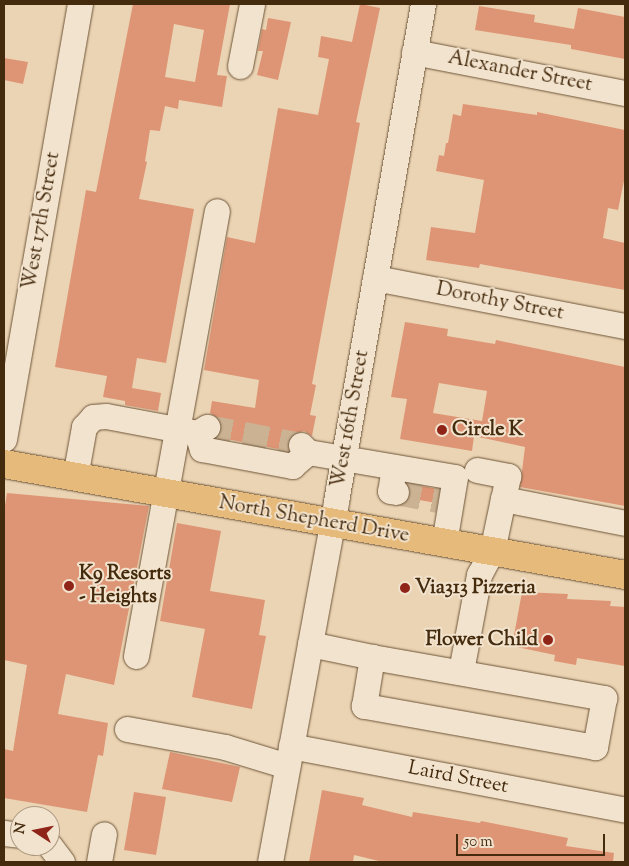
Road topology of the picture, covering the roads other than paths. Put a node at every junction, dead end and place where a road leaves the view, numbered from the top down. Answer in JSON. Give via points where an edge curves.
{"nodes":[{"id":1,"x":80,"y":4,"type":"edge"},
{"id":2,"x":252,"y":4,"type":"edge"},
{"id":3,"x":422,"y":4,"type":"edge"},
{"id":4,"x":414,"y":52,"type":"junction"},
{"id":5,"x":240,"y":66,"type":"dead end"},
{"id":6,"x":625,"y":92,"type":"edge"},
{"id":7,"x":217,"y":210,"type":"dead end"},
{"id":8,"x":375,"y":278,"type":"junction"},
{"id":9,"x":625,"y":326,"type":"edge"},
{"id":10,"x":10,"y":364,"type":"edge"},
{"id":11,"x":194,"y":430,"type":"junction"},
{"id":12,"x":4,"y":439,"type":"edge"},
{"id":13,"x":344,"y":458,"type":"junction"},
{"id":14,"x":4,"y":464,"type":"edge"},
{"id":15,"x":477,"y":470,"type":"dead end"},
{"id":16,"x":75,"y":478,"type":"junction"},
{"id":17,"x":164,"y":494,"type":"junction"},
{"id":18,"x":503,"y":499,"type":"junction"},
{"id":19,"x":625,"y":523,"type":"edge"},
{"id":20,"x":332,"y":524,"type":"junction"},
{"id":21,"x":444,"y":543,"type":"junction"},
{"id":22,"x":492,"y":551,"type":"junction"},
{"id":23,"x":625,"y":575,"type":"edge"},
{"id":24,"x":310,"y":644,"type":"junction"},
{"id":25,"x":136,"y":656,"type":"dead end"},
{"id":26,"x":372,"y":657,"type":"junction"},
{"id":27,"x":460,"y":671,"type":"junction"},
{"id":28,"x":126,"y":729,"type":"dead end"},
{"id":29,"x":289,"y":756,"type":"junction"},
{"id":30,"x":625,"y":810,"type":"edge"},
{"id":31,"x":104,"y":834,"type":"dead end"},
{"id":32,"x":99,"y":862,"type":"edge"},
{"id":33,"x":270,"y":862,"type":"edge"}],
"edges":[{"from":1,"to":10,"type":"street","name":"West 17th Street"},
{"from":2,"to":5,"type":"street"},
{"from":3,"to":4,"type":"street","name":"West 16th Street"},
{"from":4,"to":6,"type":"street","name":"Alexander Street"},
{"from":4,"to":8,"type":"street","name":"West 16th Street"},
{"from":7,"to":11,"type":"street"},
{"from":8,"to":9,"type":"street","name":"Dorothy Street"},
{"from":8,"to":13,"type":"street","name":"West 16th Street"},
{"from":10,"to":12,"type":"street","name":"West 17th Street"},
{"from":11,"to":13,"type":"street","via":[[202,449],[292,466],[305,449]]},
{"from":11,"to":16,"type":"street","via":[[106,416],[93,417],[84,427]]},
{"from":11,"to":17,"type":"street"},
{"from":13,"to":20,"type":"street","name":"West 16th Street"},
{"from":13,"to":21,"type":"street","via":[[420,483]]},
{"from":14,"to":16,"type":"main road","name":"North Shepherd Drive"},
{"from":15,"to":18,"type":"street","via":[[508,476]]},
{"from":16,"to":17,"type":"main road","name":"North Shepherd Drive"},
{"from":17,"to":20,"type":"main road","name":"North Shepherd Drive"},
{"from":17,"to":25,"type":"street"},
{"from":18,"to":19,"type":"street"},
{"from":18,"to":22,"type":"street"},
{"from":20,"to":21,"type":"main road","name":"North Shepherd Drive"},
{"from":20,"to":24,"type":"street","name":"West 16th Street"},
{"from":21,"to":22,"type":"main road","name":"North Shepherd Drive"},
{"from":22,"to":23,"type":"main road","name":"North Shepherd Drive"},
{"from":22,"to":27,"type":"street","via":[[479,575]]},
{"from":24,"to":26,"type":"street"},
{"from":24,"to":29,"type":"street","name":"West 16th Street"},
{"from":26,"to":27,"type":"street"},
{"from":26,"to":27,"type":"street","via":[[364,706],[595,747],[604,698]]},
{"from":28,"to":29,"type":"street","name":"Laird Street"},
{"from":29,"to":30,"type":"street","name":"Laird Street"},
{"from":29,"to":33,"type":"street","name":"West 16th Street"},
{"from":31,"to":32,"type":"street"}]}
